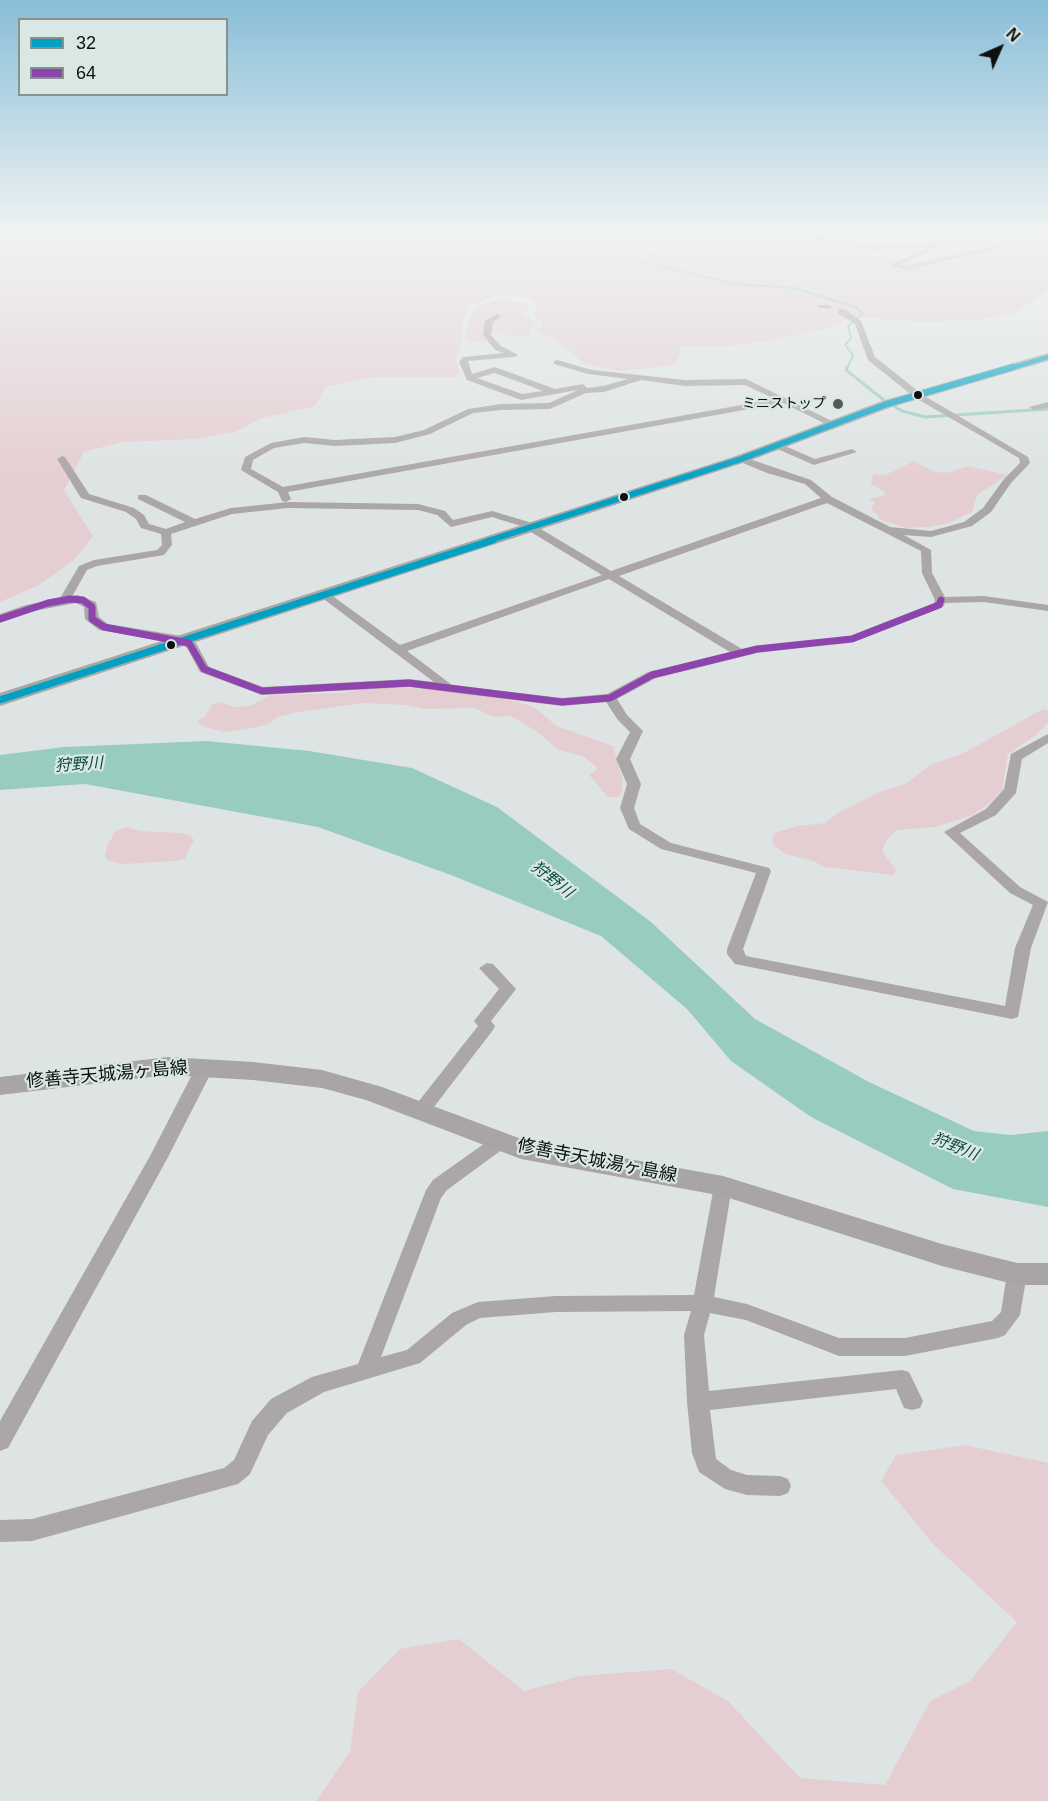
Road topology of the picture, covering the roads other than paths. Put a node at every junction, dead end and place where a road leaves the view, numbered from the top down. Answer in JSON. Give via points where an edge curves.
{"nodes":[{"id":1,"x":847,"y":315,"type":"edge"},
{"id":2,"x":497,"y":316,"type":"dead end"},
{"id":3,"x":1048,"y":357,"type":"edge"},
{"id":4,"x":557,"y":362,"type":"dead end"},
{"id":5,"x":470,"y":376,"type":"junction"},
{"id":6,"x":637,"y":377,"type":"junction"},
{"id":7,"x":552,"y":391,"type":"junction"},
{"id":8,"x":918,"y":395,"type":"junction"},
{"id":9,"x":781,"y":400,"type":"junction"},
{"id":10,"x":1048,"y":405,"type":"edge"},
{"id":11,"x":1033,"y":407,"type":"dead end"},
{"id":12,"x":833,"y":424,"type":"junction"},
{"id":13,"x":778,"y":446,"type":"junction"},
{"id":14,"x":852,"y":452,"type":"dead end"},
{"id":15,"x":62,"y":459,"type":"dead end"},
{"id":16,"x":741,"y":459,"type":"junction"},
{"id":17,"x":282,"y":490,"type":"junction"},
{"id":18,"x":142,"y":496,"type":"dead end"},
{"id":19,"x":828,"y":499,"type":"junction"},
{"id":20,"x":153,"y":501,"type":"junction"},
{"id":21,"x":288,"y":505,"type":"junction"},
{"id":22,"x":128,"y":510,"type":"junction"},
{"id":23,"x":194,"y":523,"type":"junction"},
{"id":24,"x":528,"y":527,"type":"junction"},
{"id":25,"x":889,"y":530,"type":"junction"},
{"id":26,"x":166,"y":532,"type":"junction"},
{"id":27,"x":608,"y":576,"type":"junction"},
{"id":28,"x":323,"y":594,"type":"junction"},
{"id":29,"x":64,"y":600,"type":"junction"},
{"id":30,"x":941,"y":600,"type":"junction"},
{"id":31,"x":1046,"y":606,"type":"edge"},
{"id":32,"x":0,"y":619,"type":"edge"},
{"id":33,"x":182,"y":640,"type":"junction"},
{"id":34,"x":400,"y":649,"type":"junction"},
{"id":35,"x":740,"y":653,"type":"junction"},
{"id":36,"x":447,"y":686,"type":"junction"},
{"id":37,"x":610,"y":698,"type":"junction"},
{"id":38,"x":0,"y":700,"type":"edge"},
{"id":39,"x":1048,"y":738,"type":"edge"},
{"id":40,"x":487,"y":968,"type":"dead end"},
{"id":41,"x":205,"y":1067,"type":"junction"},
{"id":42,"x":0,"y":1086,"type":"edge"},
{"id":43,"x":421,"y":1111,"type":"junction"},
{"id":44,"x":501,"y":1141,"type":"junction"},
{"id":45,"x":723,"y":1186,"type":"junction"},
{"id":46,"x":1048,"y":1274,"type":"edge"},
{"id":47,"x":1017,"y":1275,"type":"junction"},
{"id":48,"x":704,"y":1303,"type":"junction"},
{"id":49,"x":366,"y":1370,"type":"junction"},
{"id":50,"x":912,"y":1401,"type":"dead end"},
{"id":51,"x":698,"y":1402,"type":"junction"},
{"id":52,"x":0,"y":1441,"type":"edge"},
{"id":53,"x":780,"y":1486,"type":"dead end"},
{"id":54,"x":0,"y":1531,"type":"edge"}],
"edges":[{"from":1,"to":8,"type":"street","via":[[859,324],[871,358]]},
{"from":2,"to":5,"type":"street","via":[[489,321],[487,335],[498,348],[514,356],[464,360]]},
{"from":3,"to":8,"type":"highway"},
{"from":4,"to":6,"type":"street","via":[[591,372]]},
{"from":5,"to":7,"type":"street","via":[[495,370]]},
{"from":5,"to":7,"type":"street","via":[[518,397]]},
{"from":6,"to":7,"type":"street","via":[[601,386]]},
{"from":6,"to":9,"type":"street","via":[[690,384],[741,381]]},
{"from":6,"to":17,"type":"street","via":[[604,389],[584,391],[550,406],[471,411],[410,437],[372,443],[295,441],[272,446],[248,459],[248,473]]},
{"from":8,"to":12,"type":"highway"},
{"from":8,"to":25,"type":"street","via":[[1023,458],[1025,463],[983,513],[965,525],[931,534]]},
{"from":9,"to":12,"type":"street"},
{"from":9,"to":17,"type":"street"},
{"from":10,"to":11,"type":"street"},
{"from":12,"to":13,"type":"highway"},
{"from":13,"to":14,"type":"street","via":[[814,462]]},
{"from":13,"to":16,"type":"highway"},
{"from":15,"to":22,"type":"street","via":[[85,496]]},
{"from":16,"to":19,"type":"street","via":[[808,482]]},
{"from":16,"to":24,"type":"highway"},
{"from":17,"to":21,"type":"street"},
{"from":18,"to":20,"type":"street"},
{"from":19,"to":25,"type":"street"},
{"from":19,"to":27,"type":"street"},
{"from":20,"to":22,"type":"street"},
{"from":20,"to":23,"type":"street"},
{"from":21,"to":23,"type":"street","via":[[240,509]]},
{"from":21,"to":24,"type":"street","via":[[418,507],[441,513],[451,524],[491,513]]},
{"from":22,"to":26,"type":"street","via":[[146,526]]},
{"from":23,"to":26,"type":"street"},
{"from":24,"to":27,"type":"street"},
{"from":24,"to":28,"type":"highway"},
{"from":25,"to":30,"type":"street","via":[[927,552],[927,573]]},
{"from":26,"to":29,"type":"street","via":[[167,545],[160,552],[83,568]]},
{"from":27,"to":34,"type":"street"},
{"from":27,"to":35,"type":"street"},
{"from":28,"to":33,"type":"highway"},
{"from":28,"to":34,"type":"street"},
{"from":29,"to":32,"type":"street"},
{"from":29,"to":33,"type":"street","via":[[88,603],[92,619],[104,627]]},
{"from":30,"to":31,"type":"street","via":[[984,599]]},
{"from":30,"to":35,"type":"street","via":[[939,605],[852,639]]},
{"from":33,"to":36,"type":"street","via":[[192,646],[204,669],[262,691],[381,683]]},
{"from":33,"to":38,"type":"highway"},
{"from":34,"to":36,"type":"street"},
{"from":35,"to":37,"type":"street","via":[[652,675]]},
{"from":36,"to":37,"type":"street","via":[[541,701]]},
{"from":37,"to":39,"type":"street","via":[[637,731],[623,759],[634,784],[627,808],[634,826],[666,846],[764,871],[735,948],[741,960],[1012,1013],[1023,948],[1041,903],[1015,890],[951,832],[991,812],[1011,790],[1016,756]]},
{"from":40,"to":43,"type":"street","via":[[508,989],[482,1021],[487,1026]]},
{"from":41,"to":42,"type":"main road","name":"修善寺天城湯ヶ島線","via":[[168,1066]]},
{"from":41,"to":43,"type":"main road","name":"修善寺天城湯ヶ島線","via":[[322,1079]]},
{"from":41,"to":52,"type":"street","via":[[164,1150]]},
{"from":43,"to":44,"type":"main road","name":"修善寺天城湯ヶ島線"},
{"from":44,"to":45,"type":"main road","name":"修善寺天城湯ヶ島線","via":[[556,1156]]},
{"from":44,"to":49,"type":"street","via":[[433,1194]]},
{"from":45,"to":47,"type":"main road","name":"修善寺天城湯ヶ島線","via":[[942,1256]]},
{"from":45,"to":48,"type":"street"},
{"from":46,"to":47,"type":"main road","name":"修善寺天城湯ヶ島線"},
{"from":47,"to":48,"type":"street","via":[[1010,1315],[998,1329],[905,1347],[839,1347],[747,1312]]},
{"from":48,"to":49,"type":"street","via":[[556,1304],[478,1310],[459,1319],[413,1358]]},
{"from":48,"to":51,"type":"street","via":[[693,1335]]},
{"from":49,"to":54,"type":"street","via":[[319,1384],[279,1406],[260,1428],[242,1467],[231,1477],[32,1530]]},
{"from":50,"to":51,"type":"street","via":[[902,1379]]},
{"from":51,"to":53,"type":"street","via":[[707,1465],[725,1479],[747,1485]]}]}
